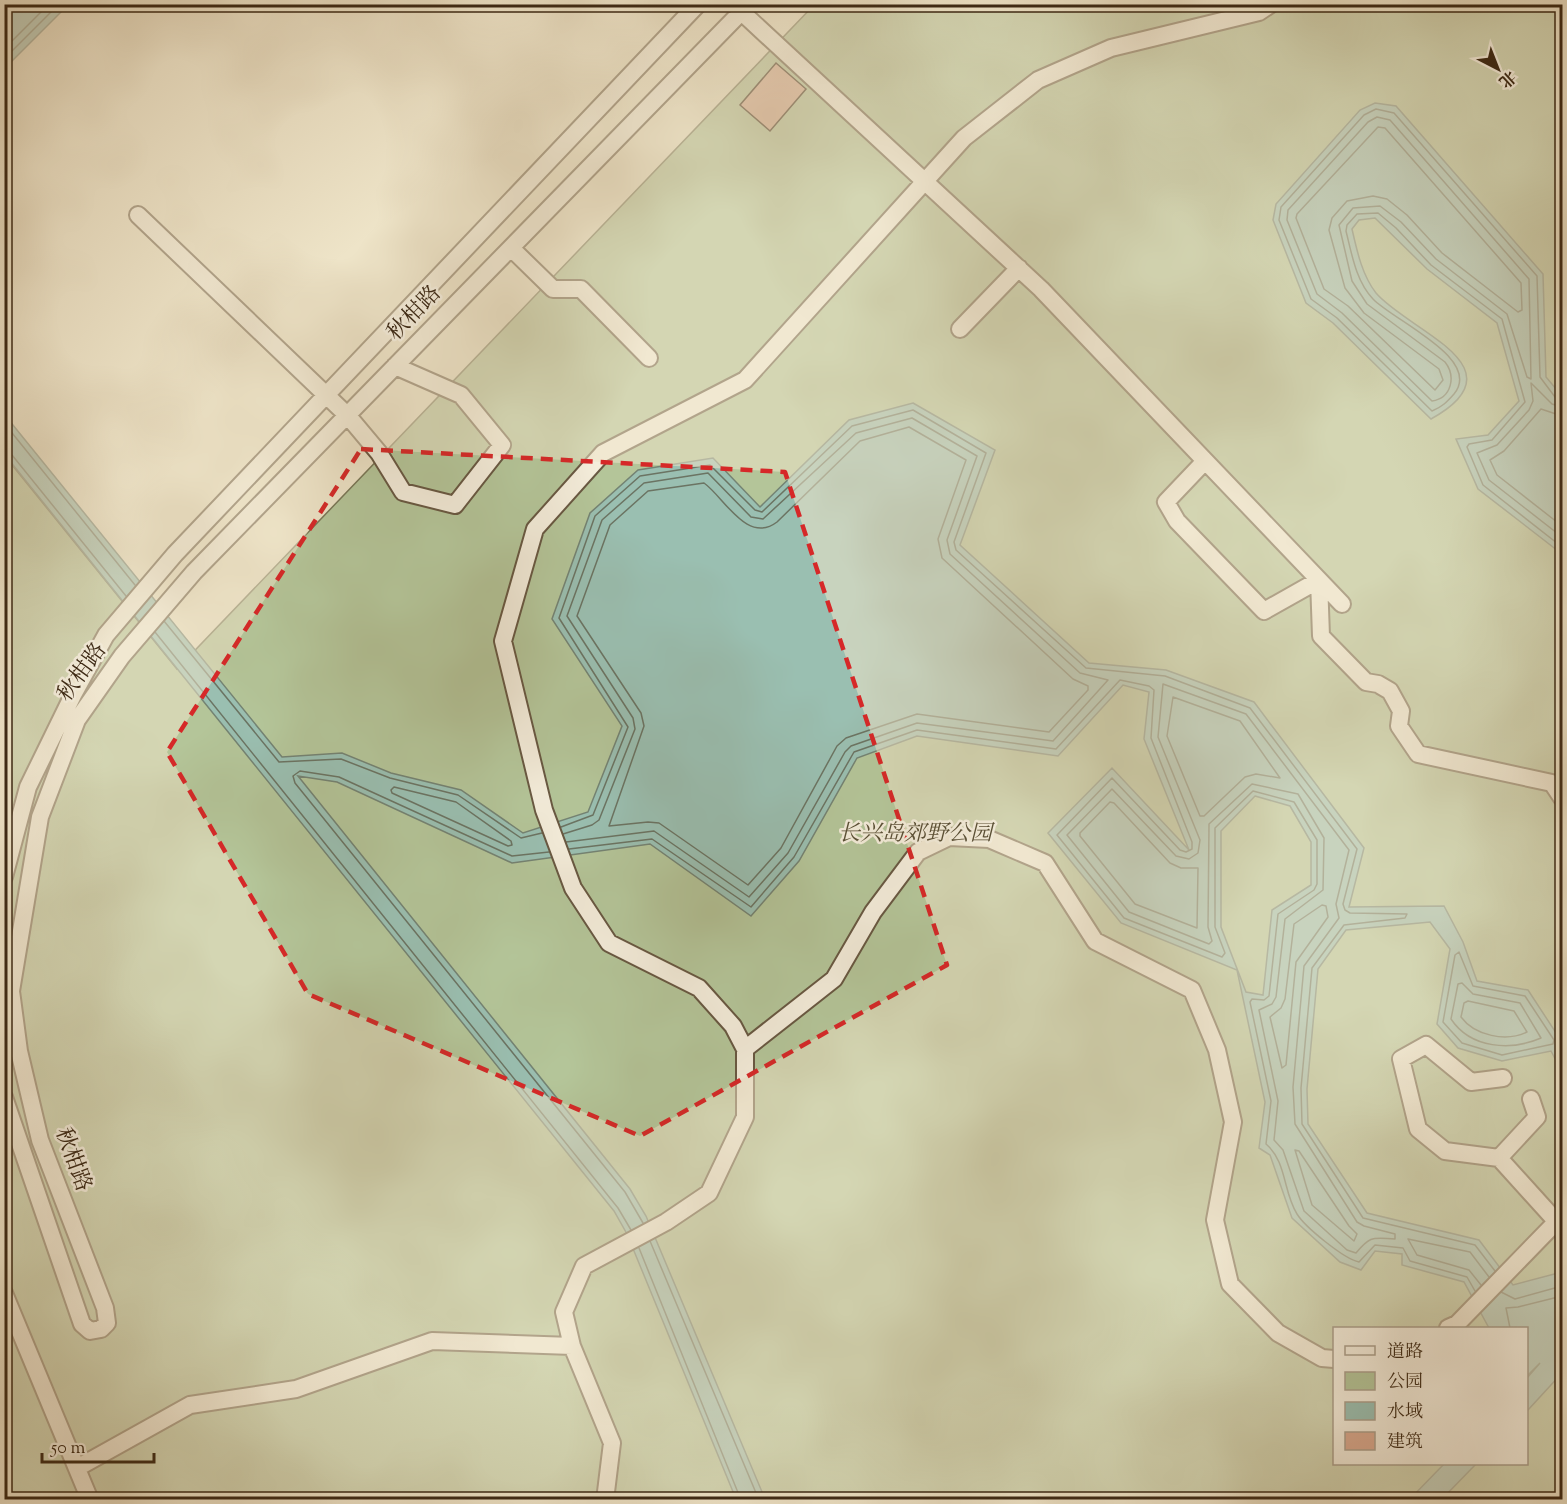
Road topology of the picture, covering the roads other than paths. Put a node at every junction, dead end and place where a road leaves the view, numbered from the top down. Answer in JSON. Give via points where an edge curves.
{"nodes":[{"id":1,"x":698,"y":4,"type":"edge"},
{"id":2,"x":1271,"y":4,"type":"edge"},
{"id":3,"x":742,"y":7,"type":"edge"},
{"id":4,"x":924,"y":180,"type":"junction"},
{"id":5,"x":138,"y":215,"type":"dead end"},
{"id":6,"x":511,"y":248,"type":"junction"},
{"id":7,"x":1019,"y":268,"type":"junction"},
{"id":8,"x":960,"y":329,"type":"dead end"},
{"id":9,"x":649,"y":358,"type":"dead end"},
{"id":10,"x":395,"y":366,"type":"junction"},
{"id":11,"x":326,"y":394,"type":"junction"},
{"id":12,"x":348,"y":416,"type":"junction"},
{"id":13,"x":1205,"y":460,"type":"junction"},
{"id":14,"x":1319,"y":580,"type":"junction"},
{"id":15,"x":1342,"y":604,"type":"dead end"},
{"id":16,"x":1563,"y":798,"type":"edge"},
{"id":17,"x":4,"y":877,"type":"edge"},
{"id":18,"x":745,"y":1049,"type":"junction"},
{"id":19,"x":1503,"y":1078,"type":"dead end"},
{"id":20,"x":4,"y":1097,"type":"edge"},
{"id":21,"x":1531,"y":1099,"type":"dead end"},
{"id":22,"x":1499,"y":1158,"type":"junction"},
{"id":23,"x":1559,"y":1219,"type":"edge"},
{"id":24,"x":4,"y":1293,"type":"edge"},
{"id":25,"x":1452,"y":1327,"type":"edge"},
{"id":26,"x":572,"y":1346,"type":"junction"},
{"id":27,"x":1333,"y":1359,"type":"edge"},
{"id":28,"x":77,"y":1468,"type":"junction"},
{"id":29,"x":90,"y":1500,"type":"edge"},
{"id":30,"x":605,"y":1500,"type":"edge"}],
"edges":[{"from":1,"to":11,"type":"street","name":"秋柑路"},
{"from":2,"to":4,"type":"street","via":[[1259,12],[1111,48],[1038,80],[964,138]]},
{"from":3,"to":4,"type":"street"},
{"from":3,"to":6,"type":"street","name":"秋柑路"},
{"from":4,"to":7,"type":"street"},
{"from":4,"to":18,"type":"street","via":[[745,380],[603,453],[535,529],[503,641],[544,810],[573,888],[609,943],[699,988],[733,1026]]},
{"from":5,"to":11,"type":"street"},
{"from":6,"to":9,"type":"street","via":[[553,289],[581,289]]},
{"from":6,"to":10,"type":"street","name":"秋柑路"},
{"from":7,"to":8,"type":"street"},
{"from":7,"to":13,"type":"street"},
{"from":10,"to":12,"type":"street","name":"秋柑路"},
{"from":10,"to":12,"type":"street","via":[[461,395],[502,445],[455,505],[403,492],[379,453]]},
{"from":11,"to":12,"type":"street"},
{"from":11,"to":17,"type":"street","name":"秋柑路","via":[[106,635],[28,788]]},
{"from":12,"to":20,"type":"street","name":"秋柑路","via":[[194,572],[122,656],[77,720],[40,817],[11,991],[19,1051],[39,1140],[105,1308],[107,1323],[101,1329],[90,1331],[82,1324]]},
{"from":13,"to":14,"type":"street"},
{"from":13,"to":14,"type":"street","via":[[1166,502],[1177,521],[1264,611]]},
{"from":14,"to":15,"type":"street"},
{"from":14,"to":16,"type":"street","via":[[1321,636],[1366,682],[1390,691],[1401,711],[1399,726],[1418,754],[1552,783]]},
{"from":18,"to":26,"type":"street","via":[[745,1117],[709,1193],[584,1266],[564,1312]]},
{"from":18,"to":27,"type":"street","via":[[834,979],[873,912],[918,852],[949,837],[989,838],[1045,863],[1095,941],[1192,990],[1217,1050],[1233,1122],[1215,1220],[1230,1284],[1278,1333],[1322,1358]]},
{"from":19,"to":22,"type":"street","via":[[1471,1082],[1426,1045],[1401,1059],[1418,1129],[1445,1151]]},
{"from":21,"to":22,"type":"street","via":[[1537,1117]]},
{"from":22,"to":23,"type":"street"},
{"from":23,"to":25,"type":"street"},
{"from":24,"to":28,"type":"street"},
{"from":26,"to":28,"type":"street","via":[[432,1341],[296,1389],[190,1405]]},
{"from":26,"to":30,"type":"street","via":[[612,1443]]},
{"from":28,"to":29,"type":"street"}]}
